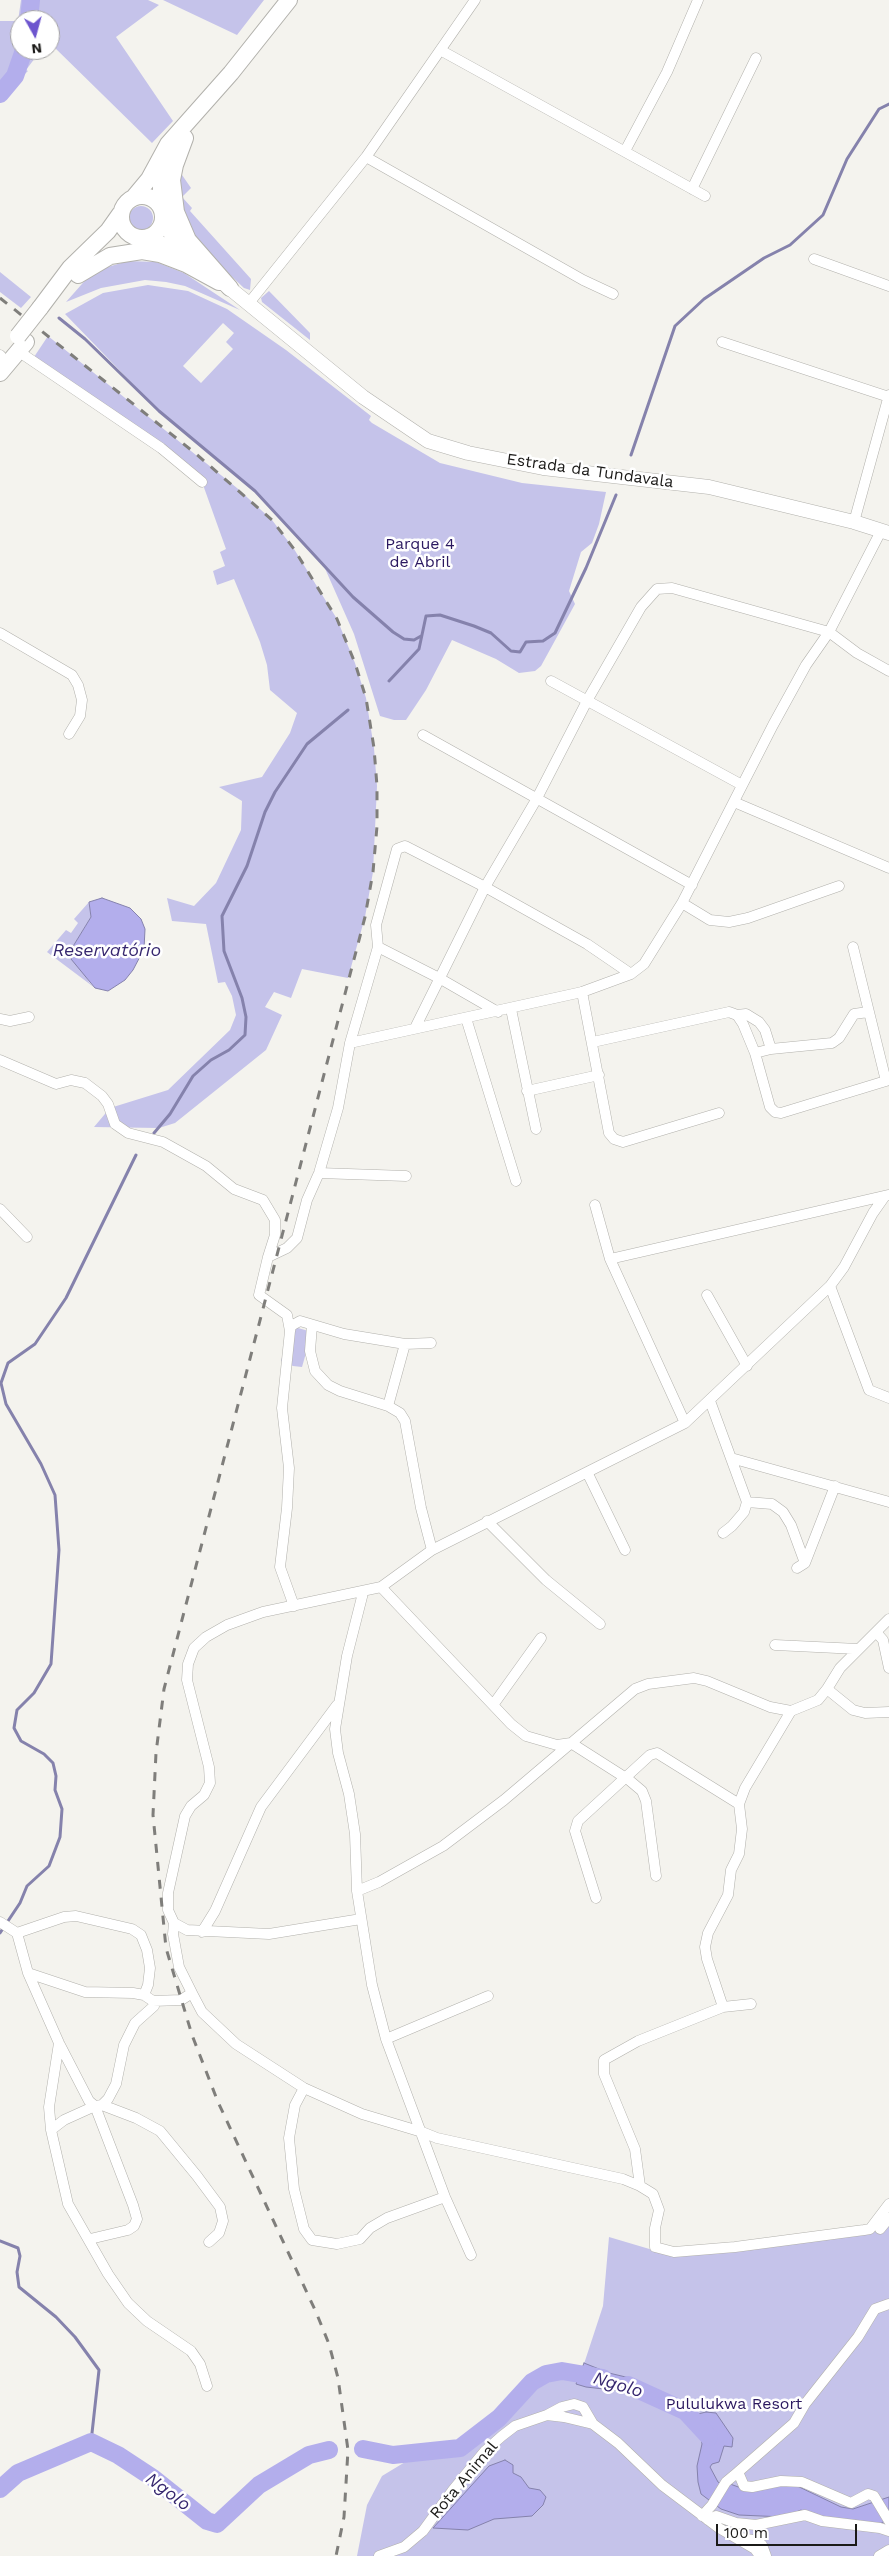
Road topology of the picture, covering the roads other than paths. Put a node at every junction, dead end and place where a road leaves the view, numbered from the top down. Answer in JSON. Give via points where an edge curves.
{"nodes":[{"id":1,"x":289,"y":0,"type":"edge"},
{"id":2,"x":475,"y":0,"type":"edge"},
{"id":3,"x":698,"y":0,"type":"edge"},
{"id":4,"x":442,"y":51,"type":"junction"},
{"id":5,"x":756,"y":58,"type":"dead end"},
{"id":6,"x":231,"y":73,"type":"junction"},
{"id":7,"x":185,"y":138,"type":"junction"},
{"id":8,"x":625,"y":151,"type":"junction"},
{"id":9,"x":366,"y":158,"type":"junction"},
{"id":10,"x":692,"y":189,"type":"junction"},
{"id":11,"x":705,"y":196,"type":"dead end"},
{"id":12,"x":134,"y":198,"type":"junction"},
{"id":13,"x":162,"y":211,"type":"junction"},
{"id":14,"x":120,"y":214,"type":"junction"},
{"id":15,"x":141,"y":239,"type":"junction"},
{"id":16,"x":814,"y":259,"type":"dead end"},
{"id":17,"x":198,"y":264,"type":"junction"},
{"id":18,"x":78,"y":275,"type":"junction"},
{"id":19,"x":889,"y":286,"type":"edge"},
{"id":20,"x":230,"y":288,"type":"junction"},
{"id":21,"x":613,"y":294,"type":"dead end"},
{"id":22,"x":249,"y":302,"type":"junction"},
{"id":23,"x":43,"y":312,"type":"junction"},
{"id":24,"x":722,"y":342,"type":"dead end"},
{"id":25,"x":21,"y":343,"type":"junction"},
{"id":26,"x":0,"y":357,"type":"edge"},
{"id":27,"x":0,"y":373,"type":"edge"},
{"id":28,"x":889,"y":396,"type":"edge"},
{"id":29,"x":202,"y":482,"type":"dead end"},
{"id":30,"x":854,"y":522,"type":"junction"},
{"id":31,"x":885,"y":532,"type":"edge"},
{"id":32,"x":829,"y":632,"type":"junction"},
{"id":33,"x":0,"y":633,"type":"edge"},
{"id":34,"x":889,"y":670,"type":"edge"},
{"id":35,"x":551,"y":681,"type":"dead end"},
{"id":36,"x":588,"y":699,"type":"junction"},
{"id":37,"x":69,"y":734,"type":"dead end"},
{"id":38,"x":423,"y":735,"type":"dead end"},
{"id":39,"x":742,"y":785,"type":"junction"},
{"id":40,"x":536,"y":800,"type":"junction"},
{"id":41,"x":734,"y":802,"type":"junction"},
{"id":42,"x":889,"y":868,"type":"edge"},
{"id":43,"x":692,"y":885,"type":"junction"},
{"id":44,"x":839,"y":886,"type":"dead end"},
{"id":45,"x":486,"y":887,"type":"junction"},
{"id":46,"x":682,"y":903,"type":"junction"},
{"id":47,"x":378,"y":947,"type":"junction"},
{"id":48,"x":853,"y":947,"type":"dead end"},
{"id":49,"x":631,"y":974,"type":"junction"},
{"id":50,"x":440,"y":978,"type":"junction"},
{"id":51,"x":582,"y":992,"type":"junction"},
{"id":52,"x":511,"y":1009,"type":"junction"},
{"id":53,"x":498,"y":1012,"type":"junction"},
{"id":54,"x":868,"y":1012,"type":"junction"},
{"id":55,"x":737,"y":1015,"type":"junction"},
{"id":56,"x":29,"y":1017,"type":"dead end"},
{"id":57,"x":466,"y":1018,"type":"junction"},
{"id":58,"x":0,"y":1019,"type":"edge"},
{"id":59,"x":415,"y":1028,"type":"junction"},
{"id":60,"x":593,"y":1042,"type":"junction"},
{"id":61,"x":350,"y":1043,"type":"junction"},
{"id":62,"x":771,"y":1049,"type":"junction"},
{"id":63,"x":755,"y":1053,"type":"junction"},
{"id":64,"x":0,"y":1060,"type":"edge"},
{"id":65,"x":598,"y":1076,"type":"junction"},
{"id":66,"x":888,"y":1081,"type":"edge"},
{"id":67,"x":526,"y":1091,"type":"junction"},
{"id":68,"x":719,"y":1113,"type":"dead end"},
{"id":69,"x":536,"y":1129,"type":"dead end"},
{"id":70,"x":320,"y":1173,"type":"junction"},
{"id":71,"x":406,"y":1176,"type":"dead end"},
{"id":72,"x":516,"y":1181,"type":"dead end"},
{"id":73,"x":887,"y":1195,"type":"edge"},
{"id":74,"x":595,"y":1205,"type":"dead end"},
{"id":75,"x":0,"y":1209,"type":"edge"},
{"id":76,"x":27,"y":1237,"type":"dead end"},
{"id":77,"x":268,"y":1257,"type":"junction"},
{"id":78,"x":610,"y":1259,"type":"junction"},
{"id":79,"x":830,"y":1286,"type":"junction"},
{"id":80,"x":708,"y":1295,"type":"dead end"},
{"id":81,"x":312,"y":1325,"type":"junction"},
{"id":82,"x":290,"y":1331,"type":"junction"},
{"id":83,"x":431,"y":1343,"type":"dead end"},
{"id":84,"x":406,"y":1344,"type":"junction"},
{"id":85,"x":747,"y":1366,"type":"junction"},
{"id":86,"x":889,"y":1398,"type":"edge"},
{"id":87,"x":710,"y":1401,"type":"junction"},
{"id":88,"x":388,"y":1406,"type":"junction"},
{"id":89,"x":685,"y":1423,"type":"junction"},
{"id":90,"x":731,"y":1458,"type":"junction"},
{"id":91,"x":587,"y":1472,"type":"junction"},
{"id":92,"x":835,"y":1486,"type":"junction"},
{"id":93,"x":747,"y":1502,"type":"junction"},
{"id":94,"x":889,"y":1502,"type":"edge"},
{"id":95,"x":487,"y":1521,"type":"junction"},
{"id":96,"x":722,"y":1533,"type":"dead end"},
{"id":97,"x":432,"y":1550,"type":"junction"},
{"id":98,"x":625,"y":1550,"type":"dead end"},
{"id":99,"x":381,"y":1587,"type":"junction"},
{"id":100,"x":363,"y":1593,"type":"junction"},
{"id":101,"x":294,"y":1606,"type":"junction"},
{"id":102,"x":600,"y":1624,"type":"dead end"},
{"id":103,"x":885,"y":1625,"type":"edge"},
{"id":104,"x":541,"y":1638,"type":"dead end"},
{"id":105,"x":775,"y":1645,"type":"dead end"},
{"id":106,"x":858,"y":1649,"type":"junction"},
{"id":107,"x":889,"y":1668,"type":"edge"},
{"id":108,"x":827,"y":1690,"type":"junction"},
{"id":109,"x":338,"y":1704,"type":"junction"},
{"id":110,"x":493,"y":1705,"type":"junction"},
{"id":111,"x":791,"y":1711,"type":"junction"},
{"id":112,"x":889,"y":1712,"type":"edge"},
{"id":113,"x":571,"y":1743,"type":"junction"},
{"id":114,"x":624,"y":1778,"type":"junction"},
{"id":115,"x":739,"y":1804,"type":"junction"},
{"id":116,"x":656,"y":1876,"type":"dead end"},
{"id":117,"x":358,"y":1891,"type":"junction"},
{"id":118,"x":596,"y":1898,"type":"dead end"},
{"id":119,"x":361,"y":1919,"type":"junction"},
{"id":120,"x":1,"y":1922,"type":"edge"},
{"id":121,"x":174,"y":1923,"type":"junction"},
{"id":122,"x":15,"y":1932,"type":"junction"},
{"id":123,"x":202,"y":1932,"type":"junction"},
{"id":124,"x":28,"y":1973,"type":"junction"},
{"id":125,"x":192,"y":1993,"type":"junction"},
{"id":126,"x":488,"y":1996,"type":"dead end"},
{"id":127,"x":148,"y":1998,"type":"junction"},
{"id":128,"x":751,"y":2004,"type":"dead end"},
{"id":129,"x":723,"y":2007,"type":"junction"},
{"id":130,"x":386,"y":2039,"type":"junction"},
{"id":131,"x":59,"y":2043,"type":"junction"},
{"id":132,"x":304,"y":2088,"type":"junction"},
{"id":133,"x":99,"y":2106,"type":"junction"},
{"id":134,"x":51,"y":2130,"type":"junction"},
{"id":135,"x":422,"y":2132,"type":"junction"},
{"id":136,"x":640,"y":2186,"type":"junction"},
{"id":137,"x":445,"y":2198,"type":"junction"},
{"id":138,"x":889,"y":2204,"type":"edge"},
{"id":139,"x":889,"y":2218,"type":"edge"},
{"id":140,"x":880,"y":2229,"type":"dead end"},
{"id":141,"x":90,"y":2239,"type":"junction"},
{"id":142,"x":209,"y":2242,"type":"dead end"},
{"id":143,"x":471,"y":2255,"type":"dead end"},
{"id":144,"x":889,"y":2304,"type":"edge"},
{"id":145,"x":207,"y":2386,"type":"dead end"},
{"id":146,"x":547,"y":2415,"type":"junction"},
{"id":147,"x":593,"y":2424,"type":"junction"},
{"id":148,"x":738,"y":2472,"type":"junction"},
{"id":149,"x":705,"y":2518,"type":"junction"},
{"id":150,"x":889,"y":2521,"type":"edge"},
{"id":151,"x":889,"y":2531,"type":"edge"},
{"id":152,"x":737,"y":2538,"type":"junction"},
{"id":153,"x":889,"y":2550,"type":"edge"},
{"id":154,"x":379,"y":2556,"type":"edge"},
{"id":155,"x":760,"y":2556,"type":"edge"},
{"id":156,"x":766,"y":2556,"type":"edge"},
{"id":157,"x":879,"y":2556,"type":"edge"}],
"edges":[{"from":1,"to":6,"type":"main road"},
{"from":2,"to":4,"type":"street"},
{"from":3,"to":8,"type":"street","via":[[667,72]]},
{"from":4,"to":8,"type":"street"},
{"from":4,"to":9,"type":"street"},
{"from":5,"to":10,"type":"street"},
{"from":6,"to":7,"type":"main road"},
{"from":6,"to":12,"type":"main road","via":[[168,144],[151,176]]},
{"from":7,"to":13,"type":"main road","via":[[161,178]]},
{"from":7,"to":20,"type":"main road","via":[[172,180],[176,212],[188,240]]},
{"from":8,"to":10,"type":"street"},
{"from":9,"to":21,"type":"street"},
{"from":9,"to":22,"type":"street"},
{"from":10,"to":11,"type":"street"},
{"from":12,"to":13,"type":"main road","via":[[152,198]]},
{"from":12,"to":14,"type":"main road","via":[[127,202]]},
{"from":13,"to":15,"type":"main road","via":[[161,228],[151,237]]},
{"from":13,"to":17,"type":"main road","name":"Estrada da Tundavala","via":[[176,242]]},
{"from":14,"to":15,"type":"main road","via":[[126,232]]},
{"from":14,"to":23,"type":"main road","via":[[108,231],[70,268]]},
{"from":15,"to":17,"type":"main road","name":"Estrada da Tundavala","via":[[159,242]]},
{"from":15,"to":18,"type":"main road","via":[[101,254]]},
{"from":16,"to":19,"type":"street"},
{"from":17,"to":20,"type":"main road","name":"Estrada da Tundavala"},
{"from":18,"to":20,"type":"main road","via":[[110,256],[142,252],[160,254],[186,264]]},
{"from":18,"to":23,"type":"main road"},
{"from":20,"to":22,"type":"main road","name":"Estrada da Tundavala"},
{"from":22,"to":30,"type":"main road","name":"Estrada da Tundavala","via":[[363,397],[428,442],[543,468],[710,487]]},
{"from":23,"to":25,"type":"main road","bridge":true},
{"from":24,"to":28,"type":"street"},
{"from":25,"to":26,"type":"main road"},
{"from":25,"to":27,"type":"main road"},
{"from":25,"to":29,"type":"street"},
{"from":28,"to":30,"type":"street"},
{"from":30,"to":31,"type":"main road","name":"Estrada da Tundavala"},
{"from":31,"to":32,"type":"street"},
{"from":32,"to":34,"type":"street","via":[[857,653]]},
{"from":32,"to":36,"type":"street","via":[[672,588],[657,589],[641,607]]},
{"from":32,"to":39,"type":"street","via":[[802,674]]},
{"from":33,"to":37,"type":"street","via":[[72,675],[82,700],[80,716]]},
{"from":35,"to":36,"type":"street"},
{"from":36,"to":39,"type":"street"},
{"from":36,"to":40,"type":"street"},
{"from":38,"to":40,"type":"street"},
{"from":39,"to":41,"type":"street"},
{"from":40,"to":43,"type":"street"},
{"from":40,"to":45,"type":"street"},
{"from":41,"to":42,"type":"street"},
{"from":41,"to":43,"type":"street"},
{"from":43,"to":46,"type":"street"},
{"from":44,"to":46,"type":"street","via":[[729,922],[710,920]]},
{"from":45,"to":47,"type":"street","via":[[405,846],[398,849],[376,925]]},
{"from":45,"to":49,"type":"street","via":[[587,944]]},
{"from":45,"to":50,"type":"street"},
{"from":46,"to":49,"type":"street","via":[[644,964]]},
{"from":47,"to":50,"type":"street"},
{"from":47,"to":61,"type":"street"},
{"from":48,"to":54,"type":"street"},
{"from":49,"to":51,"type":"street"},
{"from":50,"to":53,"type":"street"},
{"from":50,"to":59,"type":"street"},
{"from":51,"to":52,"type":"street"},
{"from":51,"to":60,"type":"street"},
{"from":52,"to":53,"type":"street"},
{"from":52,"to":67,"type":"street"},
{"from":53,"to":57,"type":"street"},
{"from":54,"to":62,"type":"street","via":[[854,1014],[839,1038],[832,1043]]},
{"from":54,"to":66,"type":"street"},
{"from":55,"to":60,"type":"street","via":[[718,1013]]},
{"from":55,"to":62,"type":"street","via":[[746,1014],[759,1022]]},
{"from":55,"to":63,"type":"street"},
{"from":56,"to":58,"type":"street","via":[[10,1021]]},
{"from":57,"to":59,"type":"street"},
{"from":57,"to":72,"type":"street"},
{"from":59,"to":61,"type":"street"},
{"from":60,"to":65,"type":"street"},
{"from":61,"to":70,"type":"street","via":[[338,1108]]},
{"from":62,"to":63,"type":"street"},
{"from":63,"to":66,"type":"street","via":[[770,1107],[775,1112],[781,1113]]},
{"from":64,"to":77,"type":"street","via":[[56,1084],[71,1080],[85,1083],[102,1096],[115,1124],[128,1133],[163,1142],[206,1166],[234,1190],[263,1200],[275,1220],[275,1235]]},
{"from":65,"to":67,"type":"street"},
{"from":65,"to":68,"type":"street","via":[[609,1132],[614,1139],[623,1142]]},
{"from":67,"to":69,"type":"street"},
{"from":70,"to":71,"type":"street"},
{"from":70,"to":77,"type":"street","via":[[307,1200],[297,1238],[287,1248]]},
{"from":73,"to":78,"type":"street"},
{"from":73,"to":79,"type":"street"},
{"from":74,"to":78,"type":"street"},
{"from":75,"to":76,"type":"street"},
{"from":77,"to":82,"type":"street","via":[[259,1295],[287,1316]]},
{"from":78,"to":89,"type":"street"},
{"from":79,"to":85,"type":"street"},
{"from":79,"to":86,"type":"street","via":[[869,1390]]},
{"from":80,"to":85,"type":"street"},
{"from":81,"to":82,"type":"street","via":[[300,1322],[291,1326]]},
{"from":81,"to":84,"type":"street"},
{"from":81,"to":88,"type":"street","via":[[310,1351],[315,1371],[328,1385]]},
{"from":82,"to":101,"type":"street","via":[[282,1408],[289,1468],[280,1567]]},
{"from":83,"to":84,"type":"street"},
{"from":84,"to":88,"type":"street"},
{"from":85,"to":87,"type":"street"},
{"from":87,"to":89,"type":"street"},
{"from":87,"to":90,"type":"street"},
{"from":88,"to":97,"type":"street","via":[[400,1413],[405,1421]]},
{"from":89,"to":91,"type":"street"},
{"from":90,"to":92,"type":"street"},
{"from":90,"to":93,"type":"street"},
{"from":91,"to":95,"type":"street"},
{"from":91,"to":98,"type":"street"},
{"from":92,"to":93,"type":"street","via":[[801,1566],[791,1525],[783,1512],[772,1504]]},
{"from":92,"to":94,"type":"street"},
{"from":93,"to":96,"type":"street","via":[[744,1512]]},
{"from":95,"to":97,"type":"street"},
{"from":95,"to":102,"type":"street","via":[[546,1580]]},
{"from":97,"to":99,"type":"street"},
{"from":99,"to":100,"type":"street"},
{"from":99,"to":110,"type":"street"},
{"from":100,"to":101,"type":"street"},
{"from":100,"to":109,"type":"street"},
{"from":101,"to":121,"type":"street","via":[[227,1624],[194,1648],[187,1680],[209,1767],[210,1783],[204,1795],[191,1806],[180,1832],[168,1893],[168,1910]]},
{"from":103,"to":106,"type":"street"},
{"from":103,"to":107,"type":"street","via":[[883,1640]]},
{"from":104,"to":110,"type":"street"},
{"from":105,"to":106,"type":"street"},
{"from":106,"to":108,"type":"street","via":[[840,1668]]},
{"from":108,"to":111,"type":"street","via":[[818,1700]]},
{"from":108,"to":112,"type":"street","via":[[853,1710]]},
{"from":109,"to":117,"type":"street","via":[[335,1729],[350,1802]]},
{"from":109,"to":123,"type":"street","via":[[261,1807],[215,1911]]},
{"from":110,"to":113,"type":"street","via":[[526,1736],[557,1745]]},
{"from":111,"to":113,"type":"street","via":[[770,1707],[707,1681],[694,1678],[672,1680],[635,1689]]},
{"from":111,"to":115,"type":"street"},
{"from":113,"to":114,"type":"street"},
{"from":113,"to":117,"type":"street","via":[[443,1846]]},
{"from":114,"to":115,"type":"street","via":[[650,1755],[657,1754]]},
{"from":114,"to":116,"type":"street","via":[[642,1791],[646,1801]]},
{"from":114,"to":118,"type":"street","via":[[578,1821],[576,1831]]},
{"from":115,"to":129,"type":"street","via":[[742,1829],[739,1854],[731,1870],[728,1895],[708,1933],[705,1947]]},
{"from":117,"to":119,"type":"street"},
{"from":119,"to":123,"type":"street","via":[[269,1934]]},
{"from":119,"to":130,"type":"street","via":[[372,1986]]},
{"from":120,"to":122,"type":"street"},
{"from":121,"to":123,"type":"street","via":[[187,1930]]},
{"from":121,"to":125,"type":"street","via":[[178,1967]]},
{"from":122,"to":124,"type":"street"},
{"from":122,"to":127,"type":"street","via":[[76,1916],[132,1929],[141,1935],[147,1950],[150,1968]]},
{"from":124,"to":127,"type":"street","via":[[84,1992]]},
{"from":124,"to":131,"type":"street"},
{"from":125,"to":127,"type":"street","via":[[181,2000]]},
{"from":125,"to":132,"type":"street","via":[[202,2012],[236,2044]]},
{"from":126,"to":130,"type":"street"},
{"from":127,"to":133,"type":"street","via":[[154,2006],[135,2023],[124,2044],[116,2084],[108,2100]]},
{"from":128,"to":129,"type":"street"},
{"from":129,"to":136,"type":"street","via":[[638,2041],[604,2060],[604,2074],[635,2149]]},
{"from":130,"to":135,"type":"street"},
{"from":131,"to":133,"type":"street","via":[[89,2101]]},
{"from":131,"to":134,"type":"street","via":[[50,2107]]},
{"from":132,"to":135,"type":"street","via":[[362,2114]]},
{"from":132,"to":137,"type":"street","via":[[296,2105],[289,2138],[294,2189],[304,2229],[312,2240],[337,2244],[360,2239],[370,2228],[387,2218]]},
{"from":133,"to":134,"type":"street","via":[[64,2120]]},
{"from":133,"to":141,"type":"street","via":[[137,2219],[128,2230]]},
{"from":133,"to":142,"type":"street","via":[[136,2118],[160,2131],[197,2176],[220,2207],[223,2221],[219,2233]]},
{"from":134,"to":141,"type":"street","via":[[68,2204]]},
{"from":135,"to":136,"type":"street"},
{"from":135,"to":137,"type":"street"},
{"from":136,"to":138,"type":"street","via":[[652,2194],[659,2210],[655,2247],[674,2252],[870,2228]]},
{"from":137,"to":143,"type":"street"},
{"from":139,"to":140,"type":"street"},
{"from":141,"to":145,"type":"street","via":[[108,2274],[128,2302],[148,2321],[191,2351],[200,2364]]},
{"from":144,"to":148,"type":"street","via":[[875,2309],[794,2424]]},
{"from":146,"to":147,"type":"street","name":"Rota Animal"},
{"from":146,"to":147,"type":"street","via":[[574,2404],[583,2407]]},
{"from":146,"to":154,"type":"street","name":"Rota Animal","via":[[515,2426],[502,2436],[452,2490],[422,2532],[404,2547]]},
{"from":147,"to":149,"type":"street","name":"Rota Animal","via":[[662,2486]]},
{"from":148,"to":149,"type":"street","via":[[726,2483]]},
{"from":148,"to":150,"type":"street","via":[[744,2486],[752,2488],[781,2481],[802,2482],[851,2504],[868,2494],[874,2496]]},
{"from":149,"to":151,"type":"street","via":[[716,2516],[756,2525],[805,2515],[822,2521]]},
{"from":149,"to":152,"type":"street","name":"Rota Animal"},
{"from":152,"to":155,"type":"street","name":"Rota Animal"},
{"from":152,"to":156,"type":"street","via":[[756,2541]]},
{"from":153,"to":157,"type":"street"}]}
